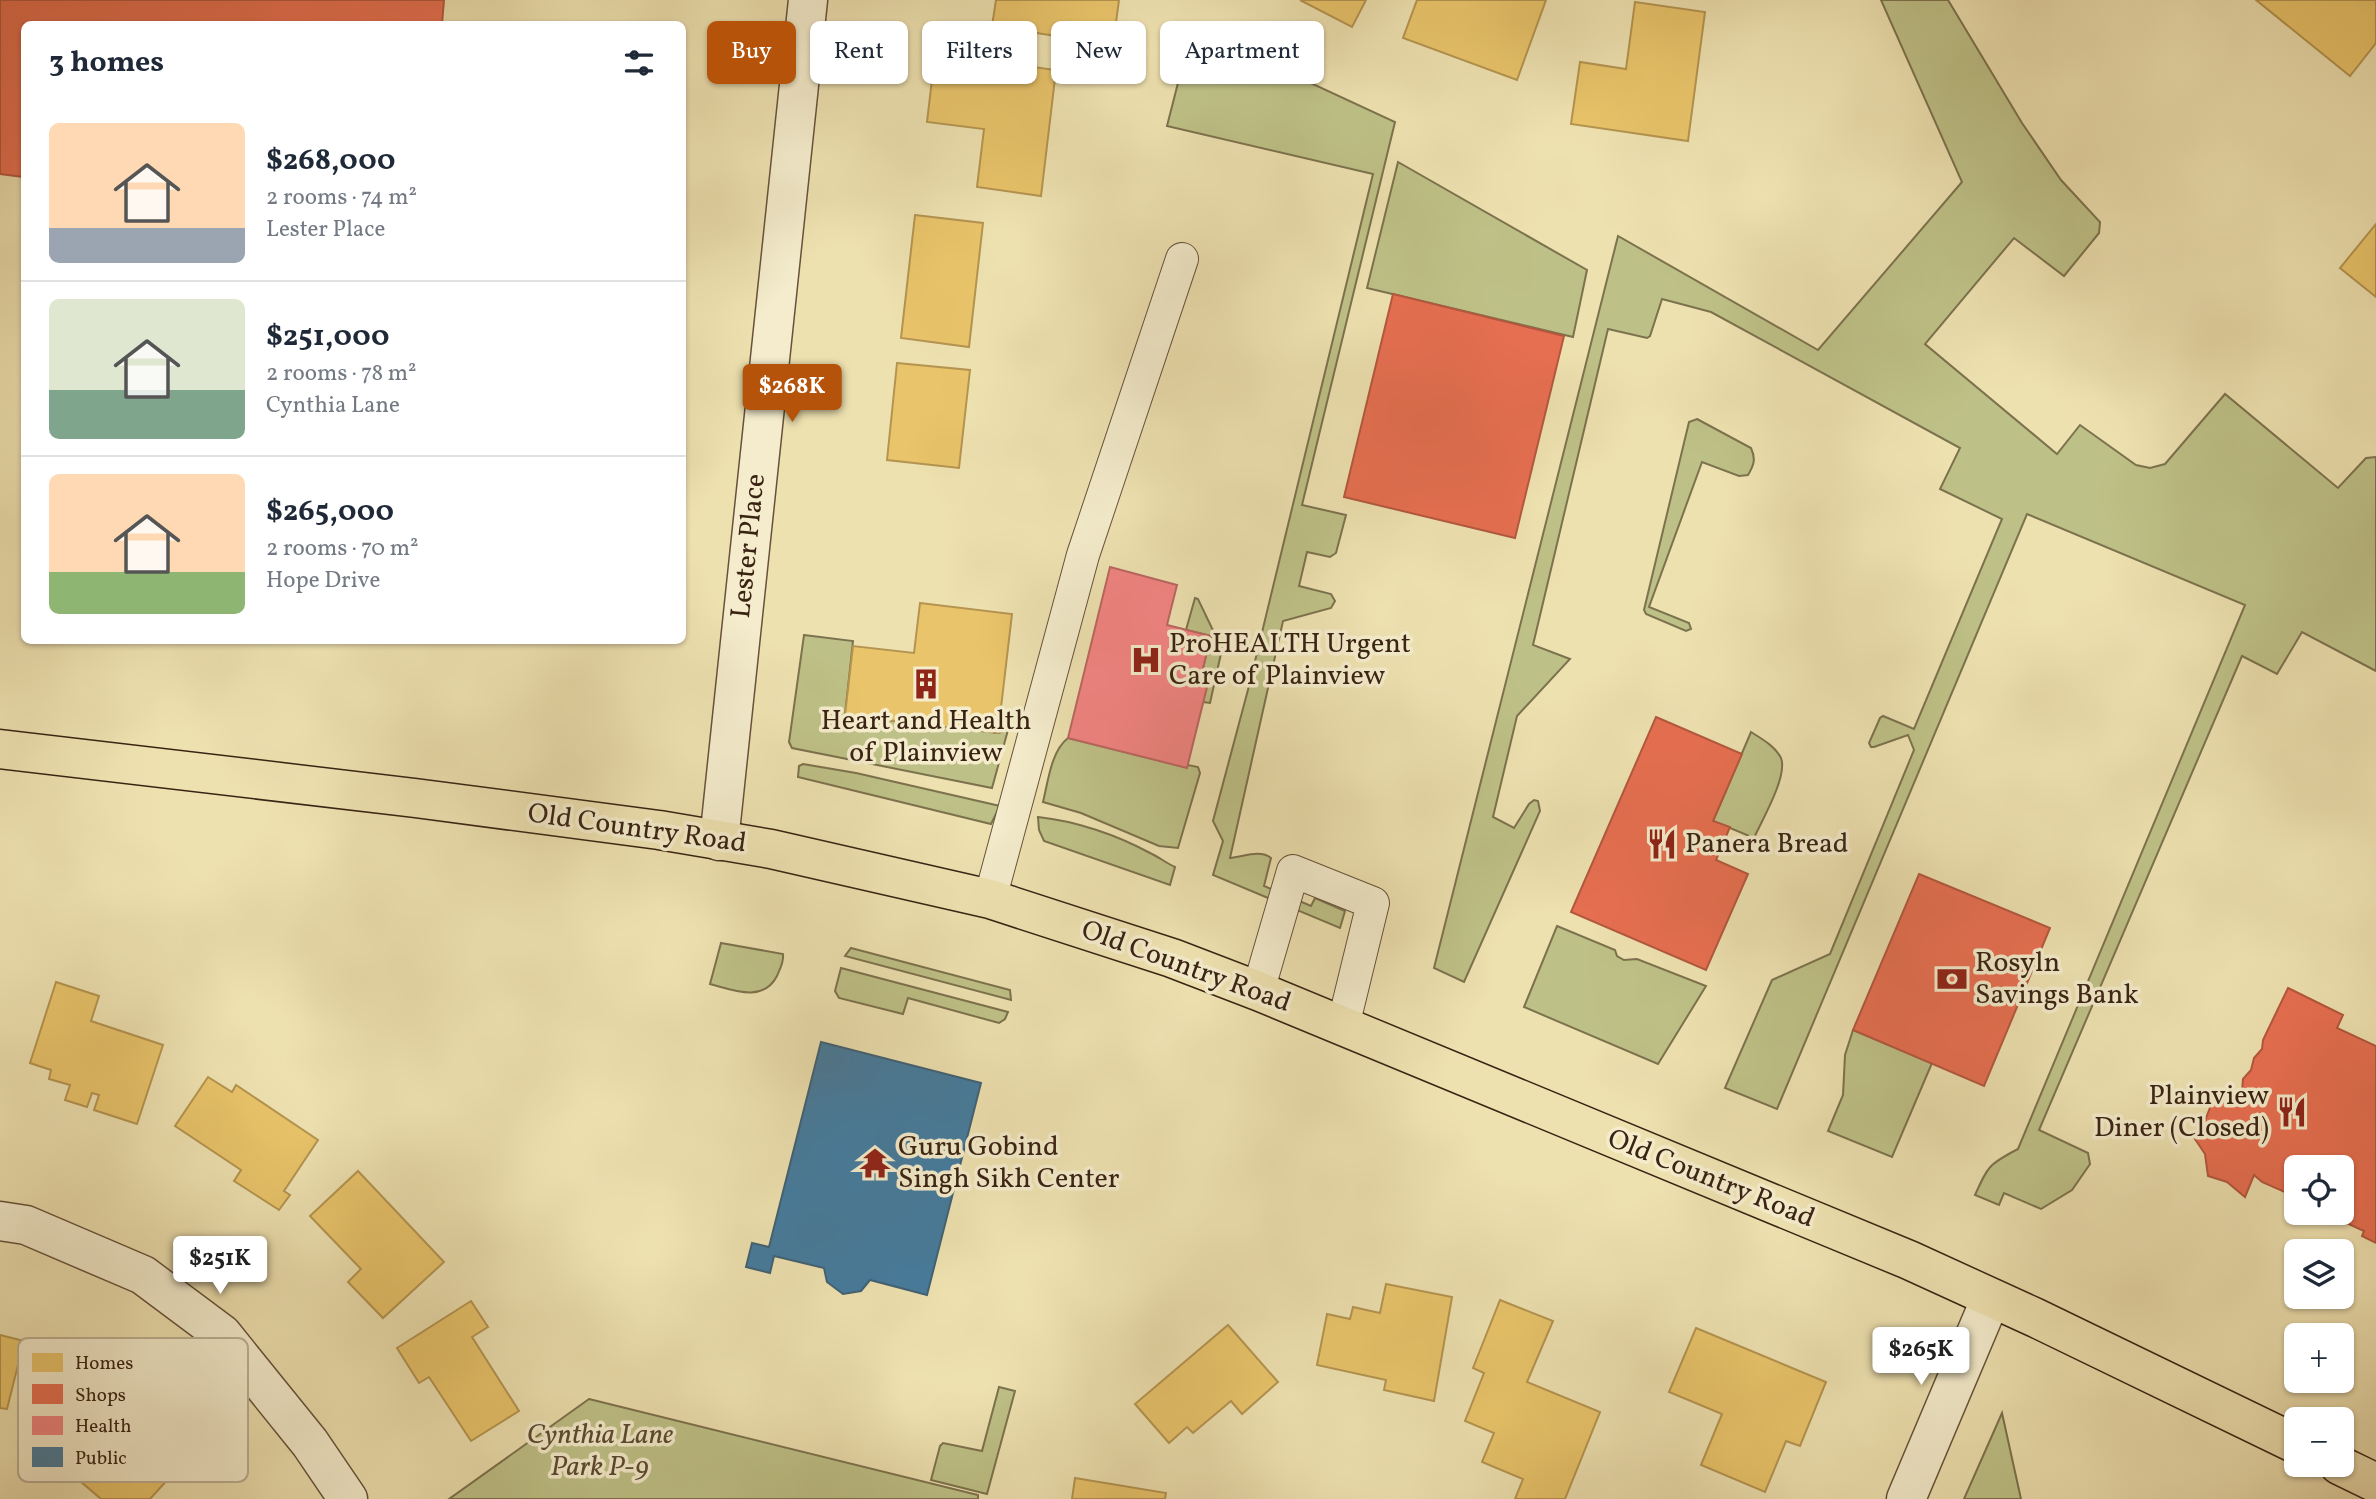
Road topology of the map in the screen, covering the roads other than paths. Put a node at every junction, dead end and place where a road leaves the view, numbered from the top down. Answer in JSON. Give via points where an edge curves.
{"nodes":[{"id":1,"x":808,"y":0,"type":"edge"},
{"id":2,"x":1182,"y":259,"type":"dead end"},
{"id":3,"x":0,"y":749,"type":"edge"},
{"id":4,"x":719,"y":841,"type":"junction"},
{"id":5,"x":990,"y":900,"type":"junction"},
{"id":6,"x":1258,"y":991,"type":"junction"},
{"id":7,"x":1343,"y":1026,"type":"junction"},
{"id":8,"x":0,"y":1221,"type":"edge"},
{"id":9,"x":1991,"y":1298,"type":"junction"},
{"id":10,"x":225,"y":1338,"type":"edge"},
{"id":11,"x":248,"y":1366,"type":"edge"},
{"id":12,"x":2284,"y":1438,"type":"edge"},
{"id":13,"x":2354,"y":1472,"type":"edge"},
{"id":14,"x":2376,"y":1483,"type":"edge"},
{"id":15,"x":348,"y":1499,"type":"edge"},
{"id":16,"x":1906,"y":1499,"type":"edge"}],
"edges":[{"from":1,"to":4,"type":"street","name":"Lester Place"},
{"from":2,"to":5,"type":"lane","via":[[1083,555]]},
{"from":3,"to":4,"type":"main road","name":"Old Country Road","via":[[415,798]]},
{"from":4,"to":5,"type":"main road","name":"Old Country Road","via":[[838,863]]},
{"from":5,"to":6,"type":"main road","name":"Old Country Road","via":[[1172,958]]},
{"from":6,"to":7,"type":"main road","name":"Old Country Road"},
{"from":6,"to":7,"type":"lane","via":[[1293,870],[1373,903]]},
{"from":7,"to":9,"type":"main road","name":"Old Country Road"},
{"from":8,"to":10,"type":"street","via":[[26,1225],[143,1275]]},
{"from":9,"to":12,"type":"main road","name":"Old Country Road"},
{"from":9,"to":16,"type":"street"},
{"from":11,"to":15,"type":"street"},
{"from":13,"to":14,"type":"main road"}]}
